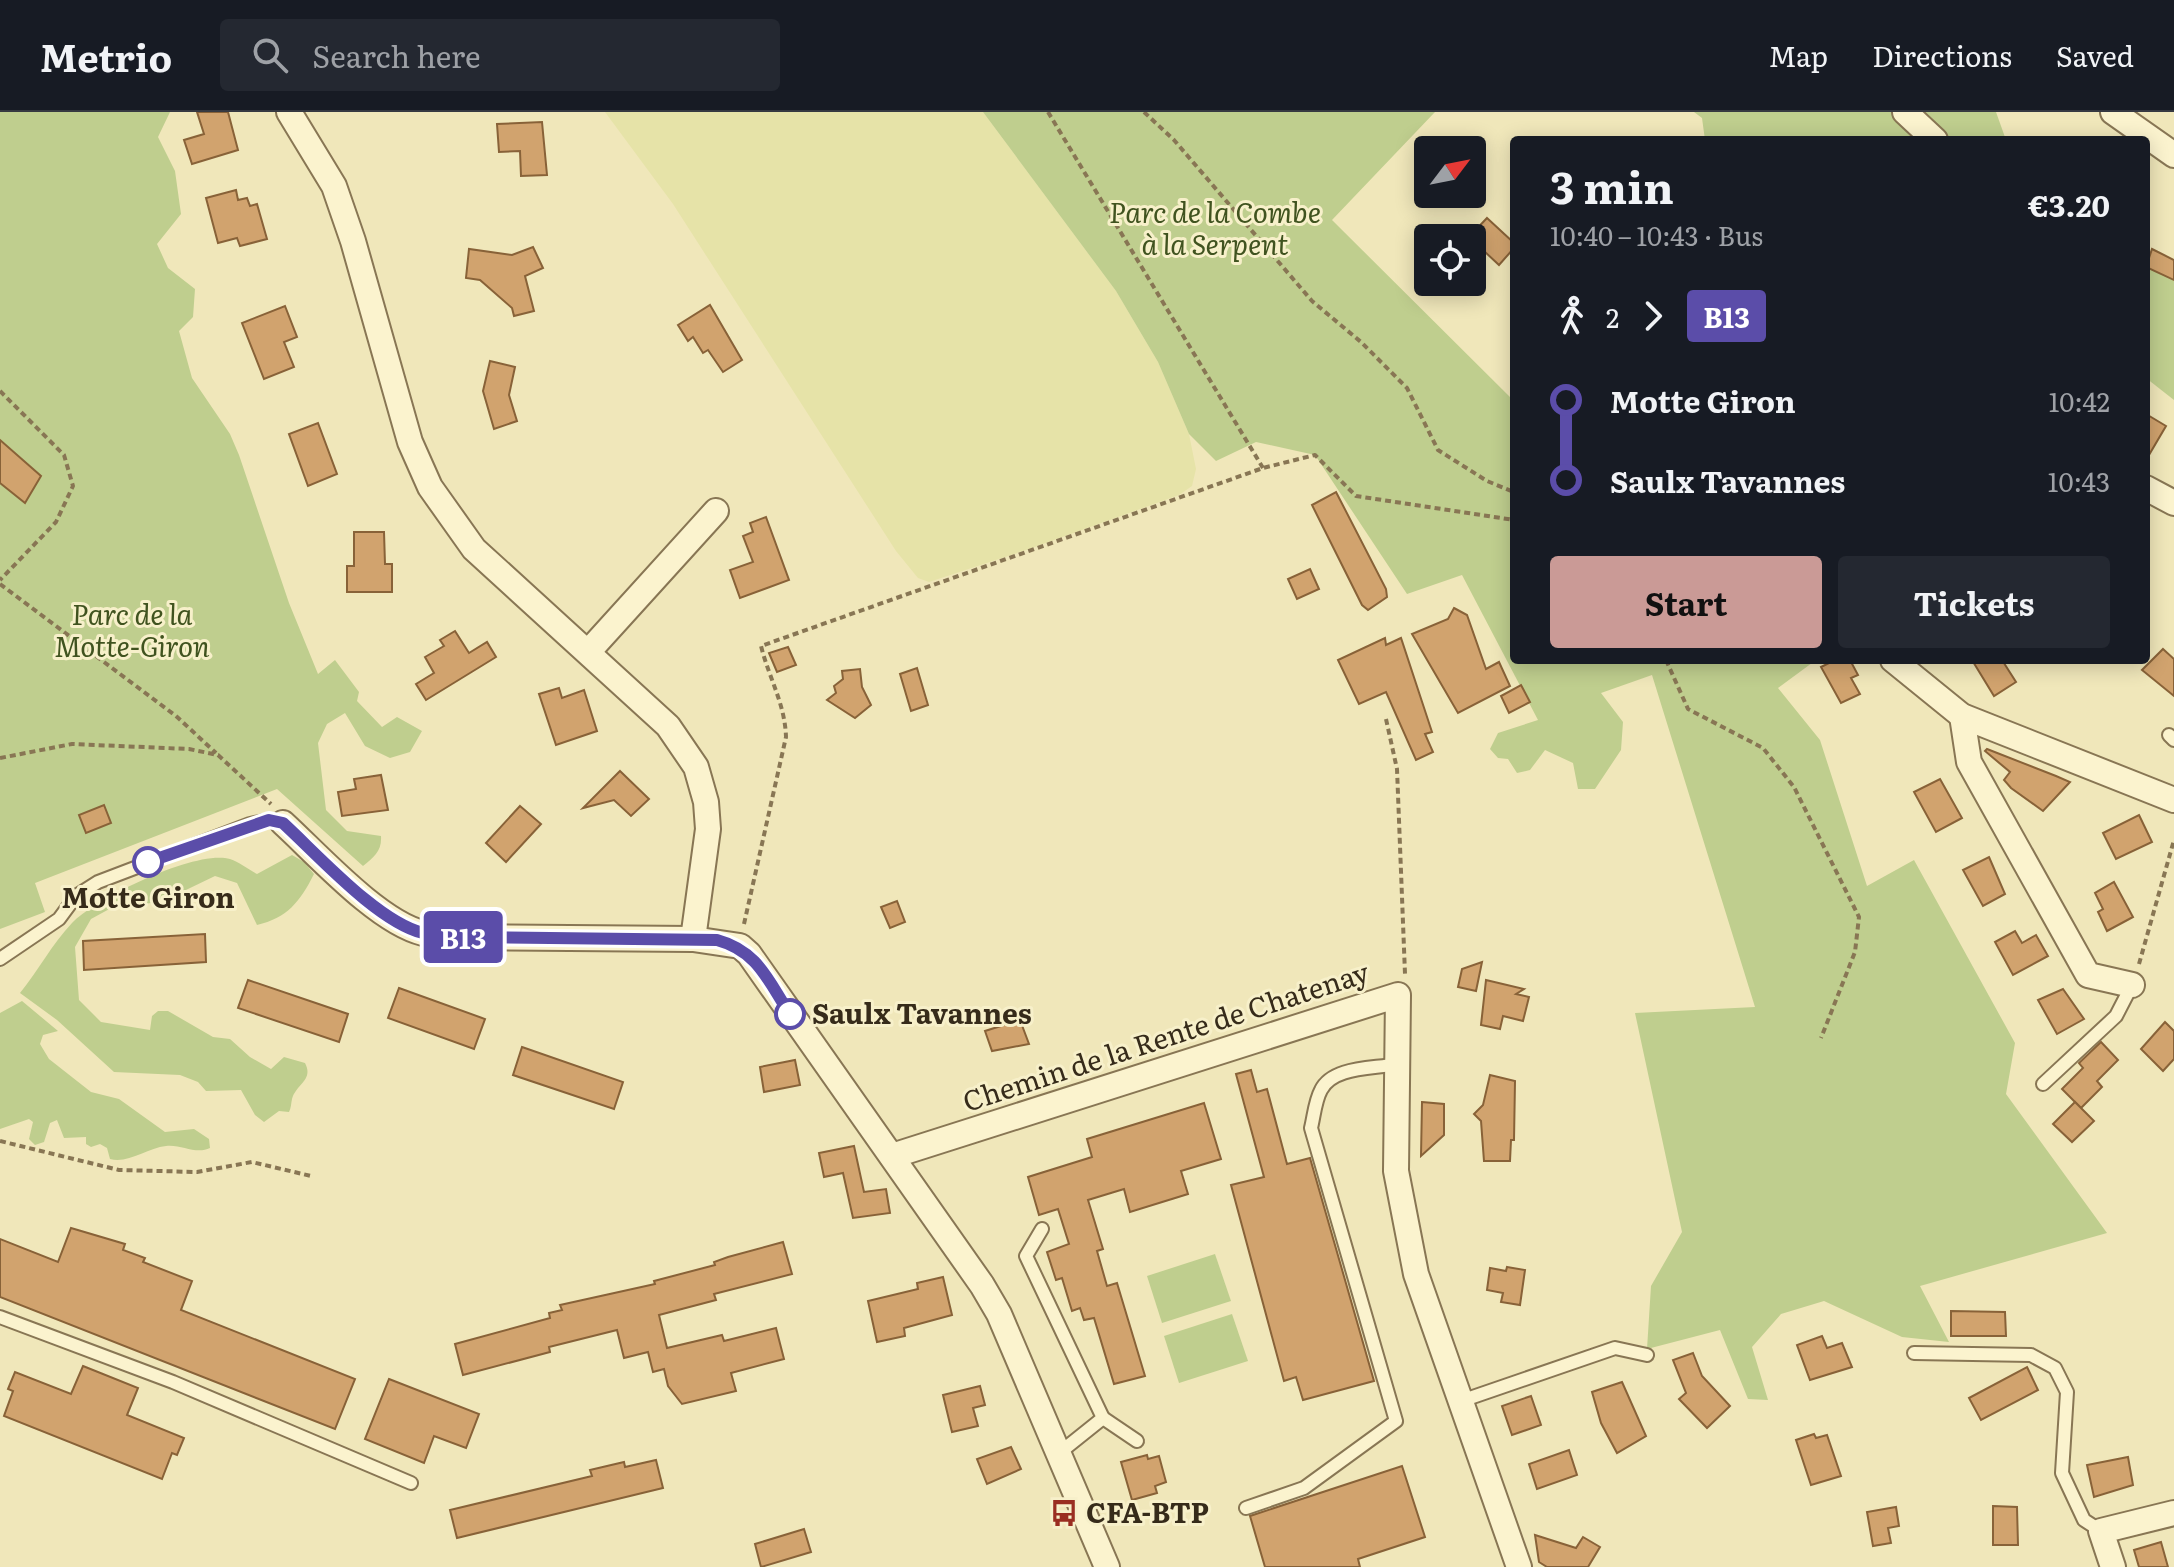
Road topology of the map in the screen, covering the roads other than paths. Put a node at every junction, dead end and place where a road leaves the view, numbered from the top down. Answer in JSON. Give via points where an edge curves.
{"nodes":[{"id":1,"x":289,"y":112,"type":"edge"},
{"id":2,"x":1905,"y":112,"type":"edge"},
{"id":3,"x":2113,"y":112,"type":"edge"},
{"id":4,"x":1931,"y":136,"type":"edge"},
{"id":5,"x":2147,"y":136,"type":"edge"},
{"id":6,"x":2150,"y":138,"type":"edge"},
{"id":7,"x":2174,"y":155,"type":"edge"},
{"id":8,"x":2150,"y":490,"type":"edge"},
{"id":9,"x":2174,"y":503,"type":"edge"},
{"id":10,"x":716,"y":511,"type":"dead end"},
{"id":11,"x":589,"y":651,"type":"junction"},
{"id":12,"x":1898,"y":664,"type":"edge"},
{"id":13,"x":1962,"y":716,"type":"junction"},
{"id":14,"x":2174,"y":800,"type":"edge"},
{"id":15,"x":283,"y":823,"type":"joint"},
{"id":16,"x":693,"y":939,"type":"junction"},
{"id":17,"x":0,"y":959,"type":"edge"},
{"id":18,"x":2132,"y":985,"type":"joint"},
{"id":19,"x":1396,"y":1064,"type":"junction"},
{"id":20,"x":2043,"y":1084,"type":"dead end"},
{"id":21,"x":892,"y":1156,"type":"junction"},
{"id":22,"x":1042,"y":1229,"type":"dead end"},
{"id":23,"x":0,"y":1317,"type":"edge"},
{"id":24,"x":1914,"y":1353,"type":"dead end"},
{"id":25,"x":1647,"y":1355,"type":"dead end"},
{"id":26,"x":1461,"y":1401,"type":"junction"},
{"id":27,"x":1103,"y":1418,"type":"junction"},
{"id":28,"x":1137,"y":1441,"type":"dead end"},
{"id":29,"x":1058,"y":1454,"type":"junction"},
{"id":30,"x":411,"y":1483,"type":"dead end"},
{"id":31,"x":1246,"y":1508,"type":"dead end"},
{"id":32,"x":2174,"y":1513,"type":"edge"},
{"id":33,"x":2101,"y":1531,"type":"junction"},
{"id":34,"x":1107,"y":1567,"type":"edge"},
{"id":35,"x":1519,"y":1567,"type":"edge"},
{"id":36,"x":2113,"y":1567,"type":"edge"}],
"edges":[{"from":1,"to":11,"type":"street","via":[[334,186],[410,442],[430,487],[474,549]]},
{"from":2,"to":4,"type":"street"},
{"from":3,"to":5,"type":"street"},
{"from":6,"to":7,"type":"street"},
{"from":8,"to":9,"type":"street"},
{"from":10,"to":11,"type":"street"},
{"from":11,"to":16,"type":"street","via":[[668,726],[696,767],[708,829]]},
{"from":12,"to":13,"type":"street"},
{"from":13,"to":14,"type":"street"},
{"from":13,"to":18,"type":"street","via":[[1969,762],[2088,975]]},
{"from":15,"to":16,"type":"street","via":[[374,906],[423,933]]},
{"from":15,"to":17,"type":"lane","via":[[250,824],[98,882],[76,896],[59,919]]},
{"from":16,"to":21,"type":"street","via":[[740,946],[749,954]]},
{"from":18,"to":20,"type":"lane","via":[[2116,1016]]},
{"from":19,"to":21,"type":"street","name":"Chemin de la Rente de Chatenay","via":[[1398,995]]},
{"from":19,"to":26,"type":"street","name":"Chemin de la Rente de Chatenay","via":[[1396,1171],[1416,1274]]},
{"from":19,"to":31,"type":"lane","via":[[1337,1076],[1321,1089],[1311,1128],[1396,1421],[1304,1488]]},
{"from":21,"to":29,"type":"street","via":[[999,1314]]},
{"from":22,"to":27,"type":"lane","via":[[1026,1256]]},
{"from":23,"to":30,"type":"lane","via":[[173,1382]]},
{"from":24,"to":33,"type":"lane","via":[[2031,1355],[2055,1368],[2067,1392],[2062,1473],[2084,1520]]},
{"from":25,"to":26,"type":"lane","via":[[1615,1348]]},
{"from":26,"to":35,"type":"street","name":"Chemin de la Rente de Chatenay"},
{"from":27,"to":28,"type":"lane"},
{"from":27,"to":29,"type":"lane"},
{"from":29,"to":34,"type":"street"},
{"from":32,"to":33,"type":"street"},
{"from":33,"to":36,"type":"street"}]}
